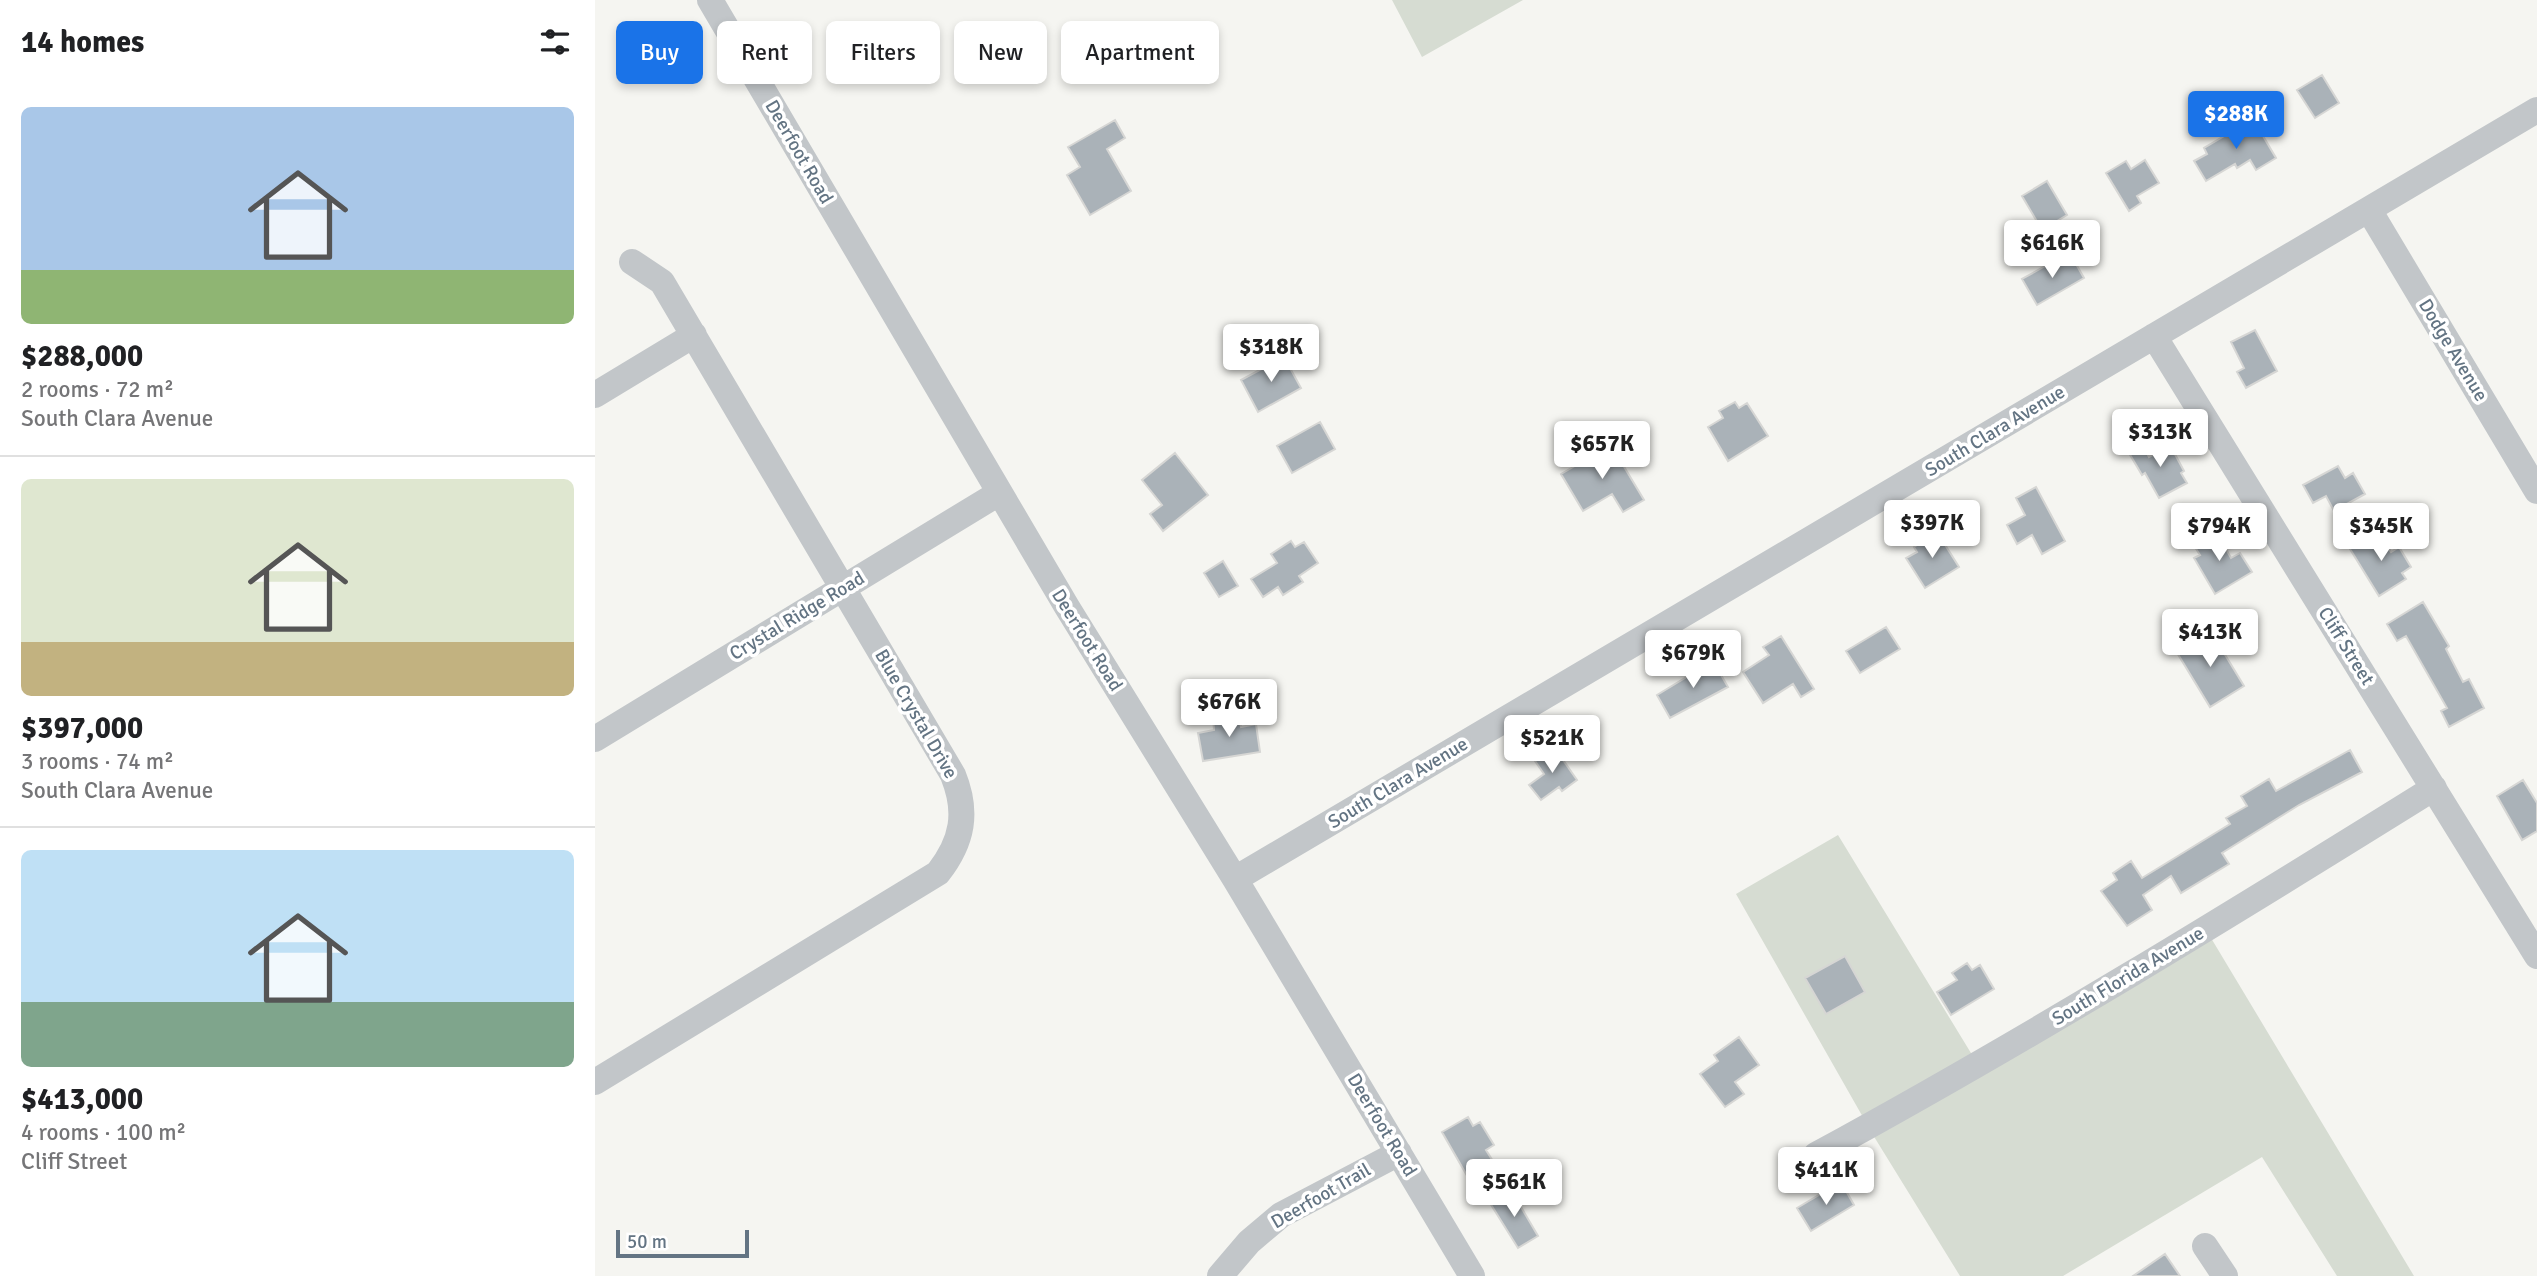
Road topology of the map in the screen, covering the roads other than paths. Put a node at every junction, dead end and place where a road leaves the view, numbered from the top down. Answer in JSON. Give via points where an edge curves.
{"nodes":[{"id":1,"x":710,"y":0,"type":"edge"},
{"id":2,"x":2537,"y":110,"type":"edge"},
{"id":3,"x":2369,"y":210,"type":"junction"},
{"id":4,"x":632,"y":262,"type":"dead end"},
{"id":5,"x":694,"y":335,"type":"junction"},
{"id":6,"x":2154,"y":337,"type":"junction"},
{"id":7,"x":595,"y":395,"type":"edge"},
{"id":8,"x":2537,"y":491,"type":"edge"},
{"id":9,"x":999,"y":494,"type":"junction"},
{"id":10,"x":842,"y":588,"type":"junction"},
{"id":11,"x":595,"y":739,"type":"edge"},
{"id":12,"x":2434,"y":788,"type":"junction"},
{"id":13,"x":1235,"y":879,"type":"junction"},
{"id":14,"x":2537,"y":956,"type":"edge"},
{"id":15,"x":595,"y":1082,"type":"edge"},
{"id":16,"x":1399,"y":1153,"type":"junction"},
{"id":17,"x":1816,"y":1155,"type":"dead end"},
{"id":18,"x":2205,"y":1246,"type":"dead end"},
{"id":19,"x":1220,"y":1276,"type":"edge"},
{"id":20,"x":1472,"y":1276,"type":"edge"},
{"id":21,"x":2225,"y":1276,"type":"edge"}],
"edges":[{"from":1,"to":9,"type":"street","name":"Deerfoot Road"},
{"from":2,"to":3,"type":"street","name":"South Clara Avenue"},
{"from":3,"to":6,"type":"street","name":"South Clara Avenue"},
{"from":3,"to":8,"type":"street","name":"Dodge Avenue"},
{"from":4,"to":5,"type":"street","name":"Blue Crystal Drive","via":[[662,282]]},
{"from":5,"to":7,"type":"street"},
{"from":5,"to":10,"type":"street","name":"Blue Crystal Drive"},
{"from":6,"to":12,"type":"street","name":"Cliff Street"},
{"from":6,"to":13,"type":"street","name":"South Clara Avenue"},
{"from":9,"to":10,"type":"street","name":"Crystal Ridge Road"},
{"from":9,"to":13,"type":"street","name":"Deerfoot Road"},
{"from":10,"to":11,"type":"street","name":"Crystal Ridge Road"},
{"from":10,"to":15,"type":"street","name":"Blue Crystal Drive","via":[[953,775],[962,810],[958,842],[938,873],[922,884]]},
{"from":12,"to":14,"type":"street","name":"Cliff Street"},
{"from":12,"to":17,"type":"street","name":"South Florida Avenue","via":[[2024,1039]]},
{"from":13,"to":16,"type":"street","name":"Deerfoot Road"},
{"from":16,"to":19,"type":"street","name":"Deerfoot Trail","via":[[1281,1215],[1249,1242]]},
{"from":16,"to":20,"type":"street","name":"Deerfoot Road"},
{"from":18,"to":21,"type":"street"}]}
